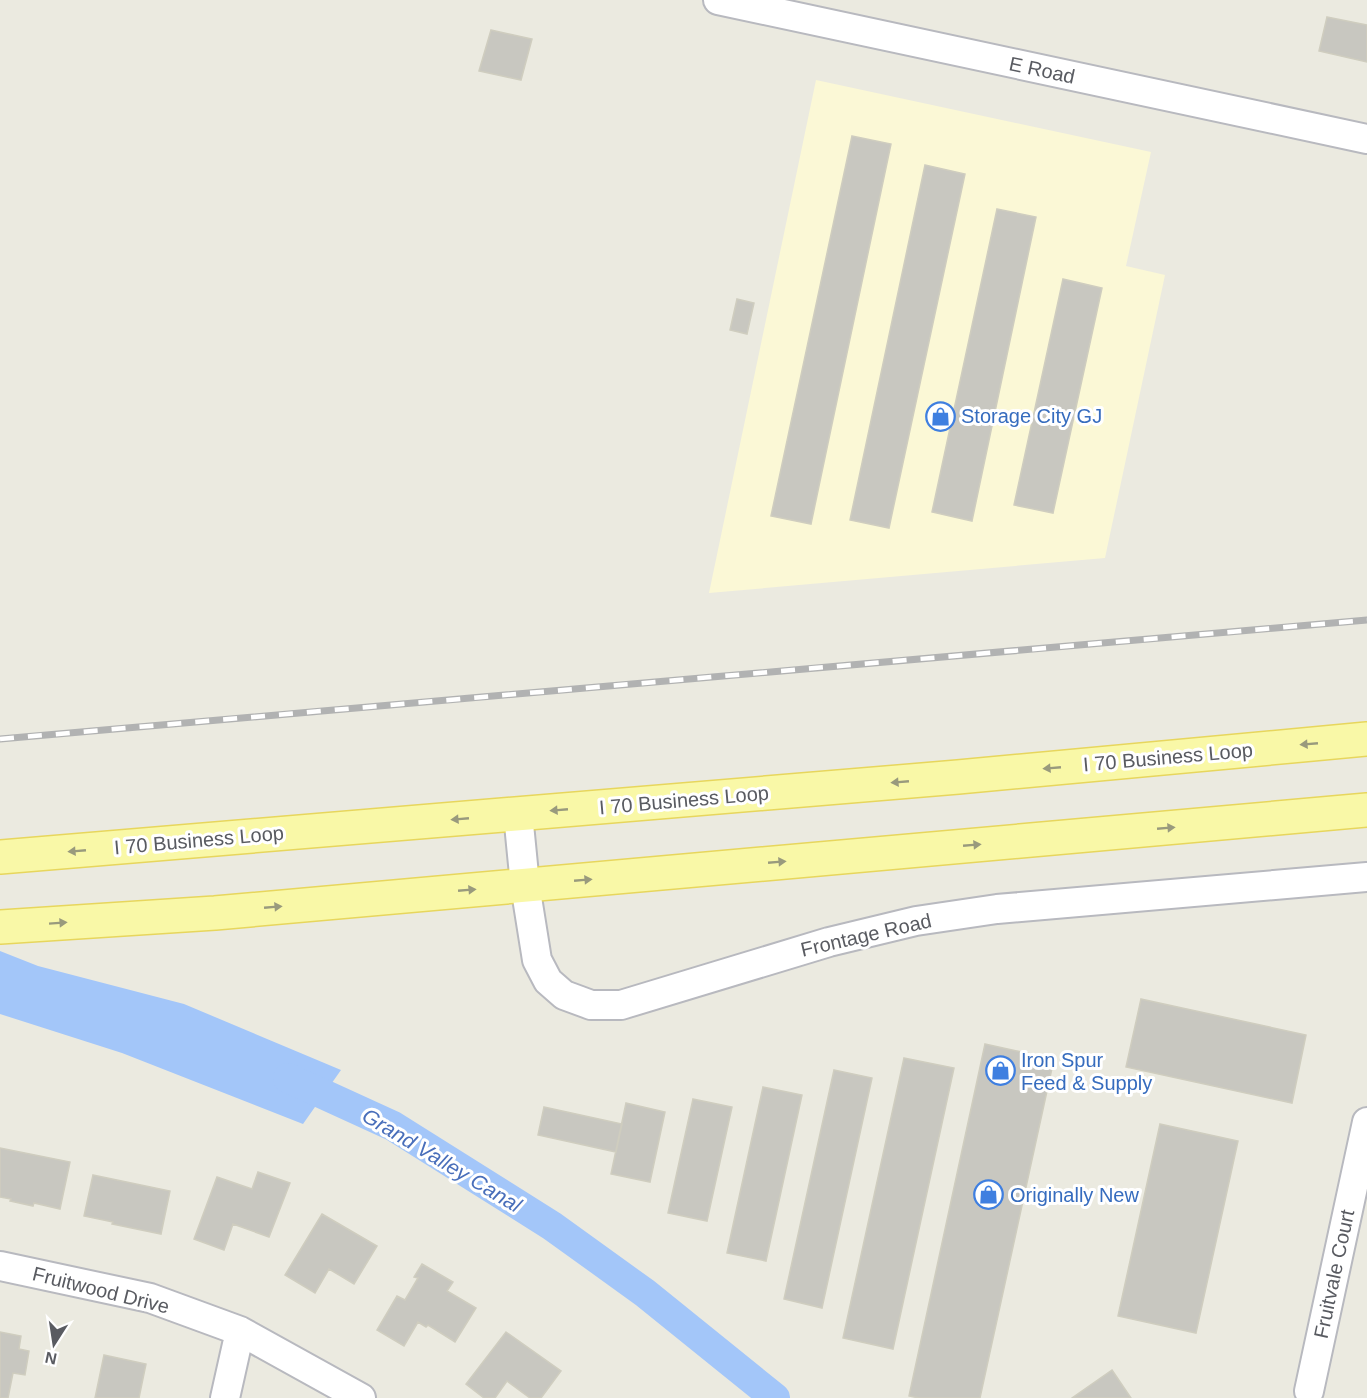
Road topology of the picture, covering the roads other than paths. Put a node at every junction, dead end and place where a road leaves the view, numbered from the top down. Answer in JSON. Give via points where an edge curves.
{"nodes":[{"id":1,"x":717,"y":0,"type":"edge"},
{"id":2,"x":1367,"y":139,"type":"edge"},
{"id":3,"x":1367,"y":739,"type":"edge"},
{"id":4,"x":1367,"y":810,"type":"edge"},
{"id":5,"x":518,"y":814,"type":"junction"},
{"id":6,"x":0,"y":857,"type":"edge"},
{"id":7,"x":1367,"y":877,"type":"edge"},
{"id":8,"x":525,"y":885,"type":"junction"},
{"id":9,"x":0,"y":927,"type":"edge"},
{"id":10,"x":1367,"y":1122,"type":"edge"},
{"id":11,"x":0,"y":1266,"type":"edge"},
{"id":12,"x":240,"y":1331,"type":"junction"},
{"id":13,"x":1309,"y":1391,"type":"dead end"},
{"id":14,"x":225,"y":1398,"type":"edge"},
{"id":15,"x":361,"y":1398,"type":"edge"}],
"edges":[{"from":1,"to":2,"type":"street","name":"E Road"},
{"from":3,"to":5,"type":"main road","name":"I 70 Business Loop","one_way":true},
{"from":8,"to":4,"type":"main road","one_way":true},
{"from":5,"to":6,"type":"main road","name":"I 70 Business Loop","one_way":true},
{"from":5,"to":8,"type":"street","name":"Frontage Road"},
{"from":7,"to":8,"type":"street","name":"Frontage Road","via":[[997,909],[916,921],[829,942],[621,1005],[591,1005],[564,995],[548,981],[537,960]]},
{"from":9,"to":8,"type":"main road","one_way":true,"via":[[215,913]]},
{"from":10,"to":13,"type":"street","name":"Fruitvale Court"},
{"from":11,"to":12,"type":"street","name":"Fruitwood Drive","via":[[150,1298]]},
{"from":12,"to":14,"type":"street"},
{"from":12,"to":15,"type":"street","name":"Fruitwood Drive"}]}
